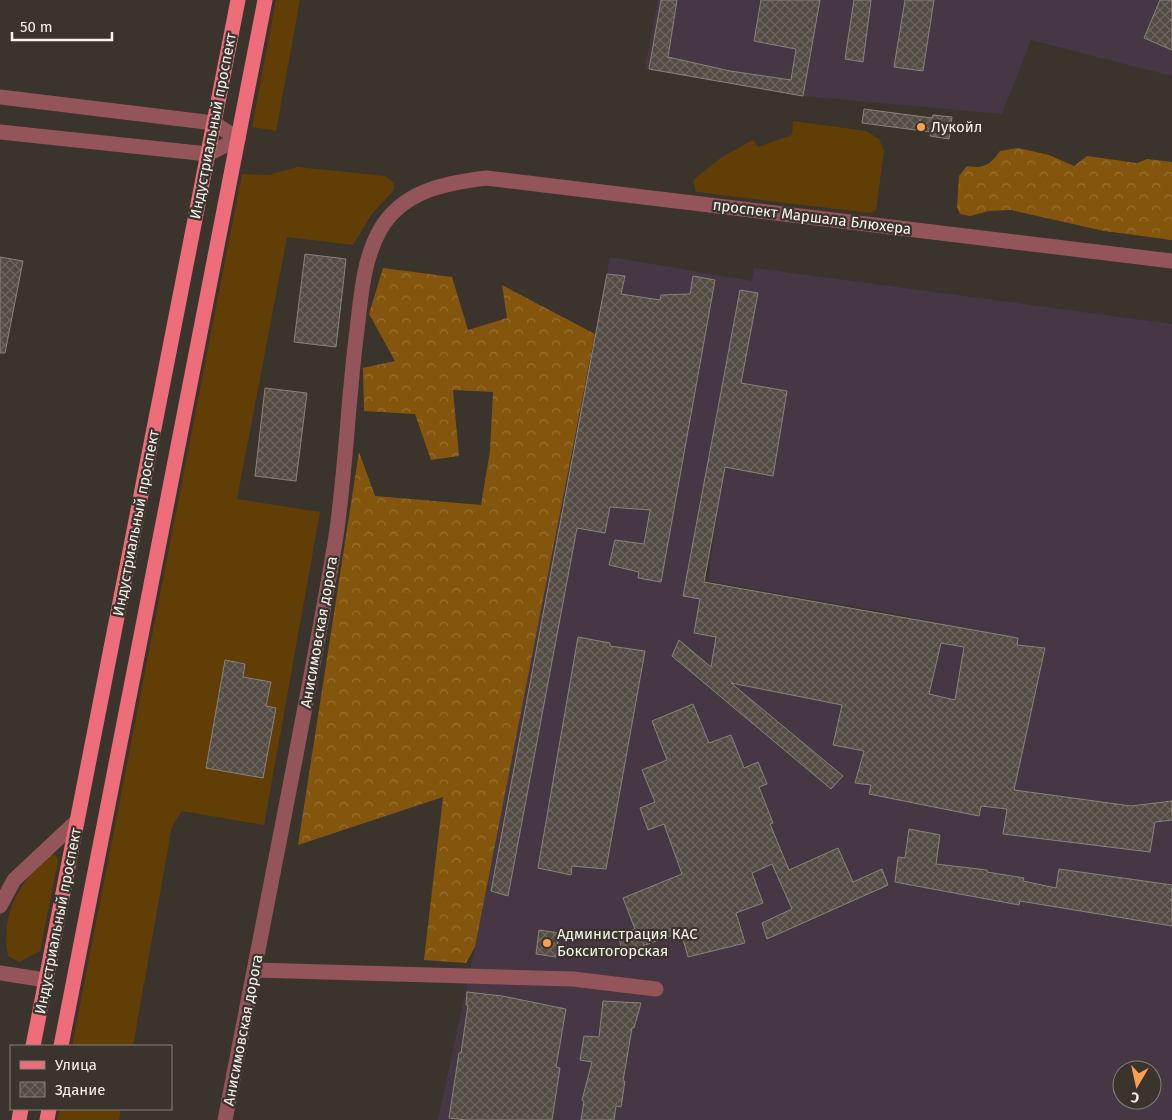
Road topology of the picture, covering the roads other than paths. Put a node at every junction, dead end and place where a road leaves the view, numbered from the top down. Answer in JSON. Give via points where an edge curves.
{"nodes":[{"id":1,"x":238,"y":0,"type":"edge"},
{"id":2,"x":265,"y":0,"type":"edge"},
{"id":3,"x":0,"y":97,"type":"edge"},
{"id":4,"x":214,"y":123,"type":"junction"},
{"id":5,"x":0,"y":132,"type":"edge"},
{"id":6,"x":238,"y":139,"type":"junction"},
{"id":7,"x":208,"y":154,"type":"junction"},
{"id":8,"x":451,"y":182,"type":"joint"},
{"id":9,"x":1172,"y":261,"type":"edge"},
{"id":10,"x":77,"y":821,"type":"junction"},
{"id":11,"x":0,"y":906,"type":"edge"},
{"id":12,"x":255,"y":970,"type":"junction"},
{"id":13,"x":0,"y":973,"type":"edge"},
{"id":14,"x":46,"y":980,"type":"junction"},
{"id":15,"x":656,"y":989,"type":"dead end"},
{"id":16,"x":33,"y":1045,"type":"edge"},
{"id":17,"x":61,"y":1045,"type":"edge"},
{"id":18,"x":225,"y":1120,"type":"edge"}],
"edges":[{"from":1,"to":4,"type":"main road","name":"Индустриальный проспект"},
{"from":2,"to":6,"type":"main road","name":"Индустриальный проспект"},
{"from":3,"to":4,"type":"street"},
{"from":4,"to":6,"type":"street"},
{"from":4,"to":7,"type":"main road","name":"Индустриальный проспект"},
{"from":5,"to":7,"type":"street"},
{"from":6,"to":7,"type":"street"},
{"from":6,"to":17,"type":"main road","name":"Индустриальный проспект"},
{"from":7,"to":10,"type":"main road","name":"Индустриальный проспект"},
{"from":8,"to":9,"type":"street","name":"проспект Маршала Блюхера","via":[[486,178]]},
{"from":8,"to":12,"type":"street","name":"Анисимовская дорога","via":[[406,200],[391,212],[370,254],[359,303],[336,534]]},
{"from":10,"to":11,"type":"street","via":[[14,880]]},
{"from":10,"to":14,"type":"main road","name":"Индустриальный проспект"},
{"from":12,"to":15,"type":"street","via":[[573,979]]},
{"from":12,"to":18,"type":"street","name":"Анисимовская дорога"},
{"from":13,"to":14,"type":"street"},
{"from":14,"to":16,"type":"main road","name":"Индустриальный проспект"}]}
